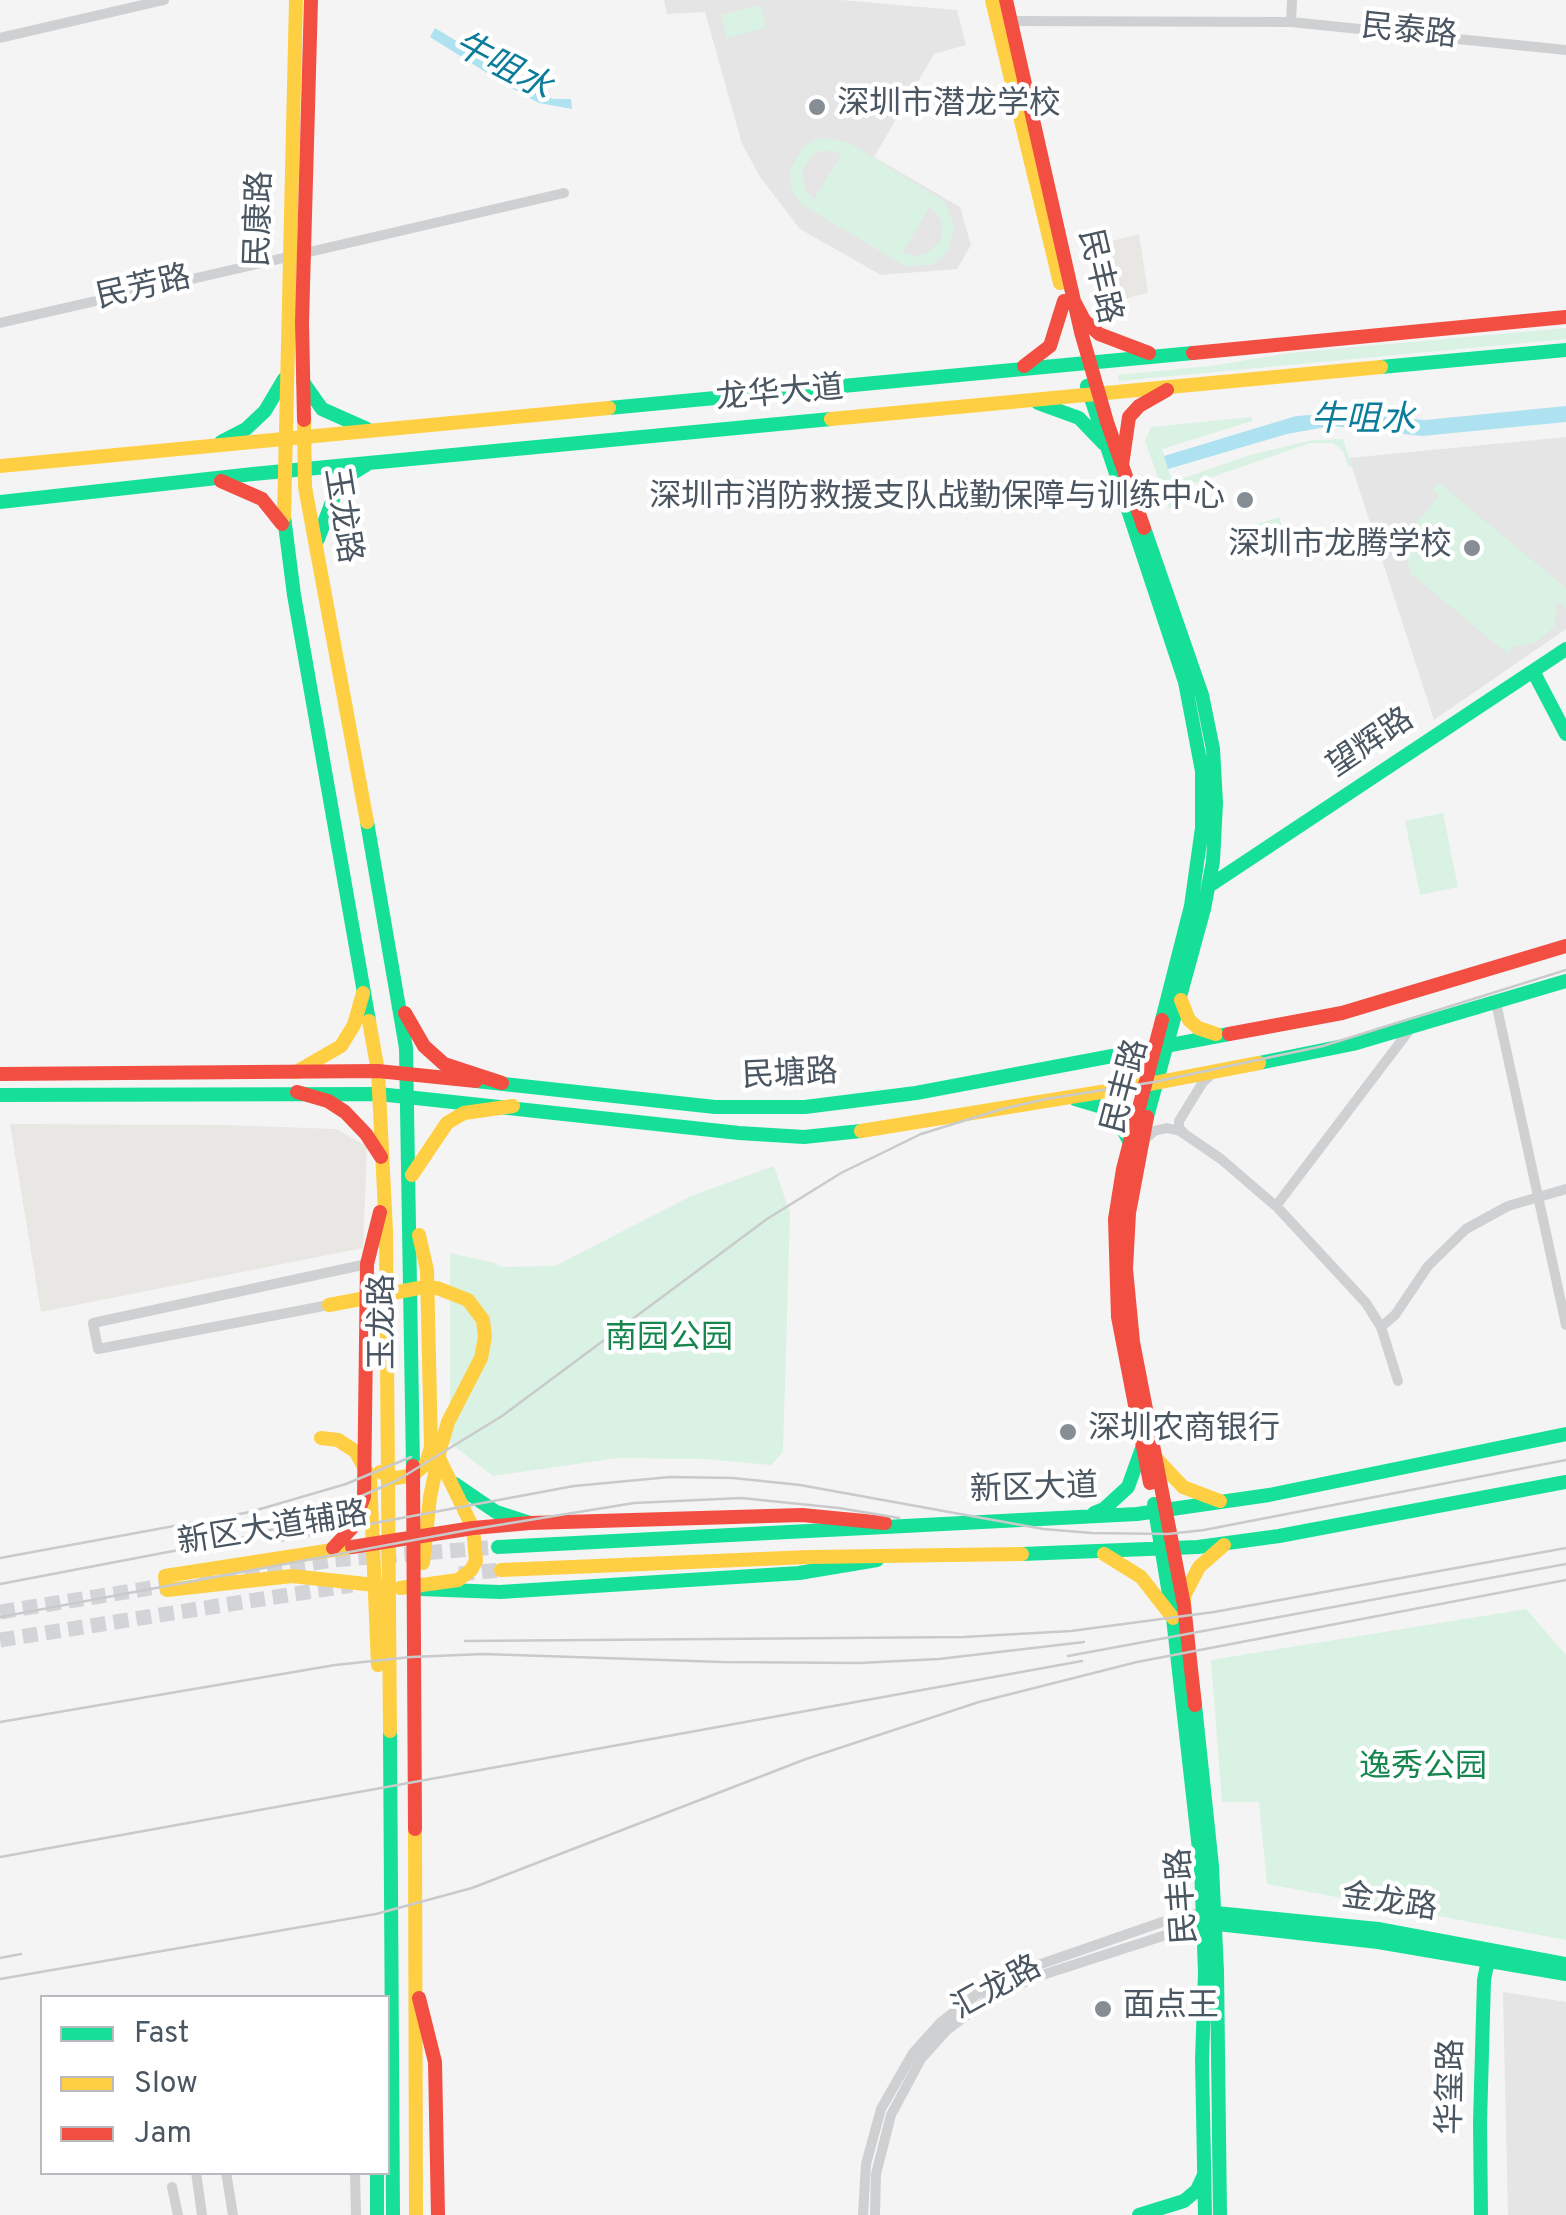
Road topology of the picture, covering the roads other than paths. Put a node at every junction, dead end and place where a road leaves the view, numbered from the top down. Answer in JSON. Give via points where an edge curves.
{"nodes":[{"id":1,"x":164,"y":0,"type":"edge"},
{"id":2,"x":296,"y":0,"type":"edge"},
{"id":3,"x":311,"y":0,"type":"edge"},
{"id":4,"x":992,"y":0,"type":"edge"},
{"id":5,"x":1006,"y":0,"type":"edge"},
{"id":6,"x":1292,"y":0,"type":"edge"},
{"id":7,"x":1011,"y":22,"type":"junction"},
{"id":8,"x":1291,"y":22,"type":"junction"},
{"id":9,"x":0,"y":38,"type":"edge"},
{"id":10,"x":1566,"y":50,"type":"edge"},
{"id":11,"x":564,"y":193,"type":"dead end"},
{"id":12,"x":304,"y":253,"type":"junction"},
{"id":13,"x":288,"y":257,"type":"junction"},
{"id":14,"x":1069,"y":301,"type":"junction"},
{"id":15,"x":1566,"y":318,"type":"edge"},
{"id":16,"x":0,"y":323,"type":"edge"},
{"id":17,"x":1566,"y":350,"type":"edge"},
{"id":18,"x":1162,"y":356,"type":"junction"},
{"id":19,"x":1085,"y":363,"type":"junction"},
{"id":20,"x":287,"y":370,"type":"junction"},
{"id":21,"x":1014,"y":370,"type":"junction"},
{"id":22,"x":302,"y":377,"type":"junction"},
{"id":23,"x":1174,"y":386,"type":"junction"},
{"id":24,"x":1094,"y":394,"type":"junction"},
{"id":25,"x":1024,"y":401,"type":"junction"},
{"id":26,"x":375,"y":431,"type":"junction"},
{"id":27,"x":302,"y":438,"type":"junction"},
{"id":28,"x":285,"y":440,"type":"junction"},
{"id":29,"x":1104,"y":444,"type":"junction"},
{"id":30,"x":209,"y":447,"type":"junction"},
{"id":31,"x":371,"y":463,"type":"junction"},
{"id":32,"x":1122,"y":465,"type":"junction"},
{"id":33,"x":0,"y":466,"type":"edge"},
{"id":34,"x":303,"y":470,"type":"junction"},
{"id":35,"x":283,"y":472,"type":"junction"},
{"id":36,"x":208,"y":479,"type":"junction"},
{"id":37,"x":0,"y":502,"type":"edge"},
{"id":38,"x":286,"y":536,"type":"junction"},
{"id":39,"x":316,"y":548,"type":"junction"},
{"id":40,"x":323,"y":590,"type":"junction"},
{"id":41,"x":294,"y":595,"type":"junction"},
{"id":42,"x":1566,"y":649,"type":"edge"},
{"id":43,"x":1533,"y":671,"type":"junction"},
{"id":44,"x":1566,"y":734,"type":"edge"},
{"id":45,"x":1209,"y":886,"type":"junction"},
{"id":46,"x":1566,"y":946,"type":"edge"},
{"id":47,"x":1566,"y":982,"type":"edge"},
{"id":48,"x":364,"y":984,"type":"junction"},
{"id":49,"x":395,"y":993,"type":"junction"},
{"id":50,"x":1180,"y":997,"type":"junction"},
{"id":51,"x":1496,"y":1002,"type":"junction"},
{"id":52,"x":400,"y":1018,"type":"junction"},
{"id":53,"x":370,"y":1020,"type":"junction"},
{"id":54,"x":1411,"y":1028,"type":"junction"},
{"id":55,"x":1232,"y":1034,"type":"junction"},
{"id":56,"x":1161,"y":1045,"type":"junction"},
{"id":57,"x":1216,"y":1071,"type":"junction"},
{"id":58,"x":296,"y":1072,"type":"junction"},
{"id":59,"x":378,"y":1072,"type":"junction"},
{"id":60,"x":408,"y":1073,"type":"junction"},
{"id":61,"x":0,"y":1074,"type":"edge"},
{"id":62,"x":255,"y":1074,"type":"junction"},
{"id":63,"x":502,"y":1083,"type":"junction"},
{"id":64,"x":1151,"y":1084,"type":"junction"},
{"id":65,"x":255,"y":1092,"type":"junction"},
{"id":66,"x":297,"y":1092,"type":"junction"},
{"id":67,"x":380,"y":1094,"type":"junction"},
{"id":68,"x":0,"y":1095,"type":"edge"},
{"id":69,"x":410,"y":1095,"type":"junction"},
{"id":70,"x":1065,"y":1098,"type":"junction"},
{"id":71,"x":513,"y":1106,"type":"junction"},
{"id":72,"x":1184,"y":1133,"type":"junction"},
{"id":73,"x":1135,"y":1142,"type":"junction"},
{"id":74,"x":410,"y":1148,"type":"junction"},
{"id":75,"x":381,"y":1154,"type":"junction"},
{"id":76,"x":410,"y":1179,"type":"junction"},
{"id":77,"x":1566,"y":1188,"type":"edge"},
{"id":78,"x":1540,"y":1197,"type":"junction"},
{"id":79,"x":383,"y":1198,"type":"junction"},
{"id":80,"x":412,"y":1202,"type":"junction"},
{"id":81,"x":1276,"y":1206,"type":"junction"},
{"id":82,"x":367,"y":1264,"type":"junction"},
{"id":83,"x":329,"y":1306,"type":"joint"},
{"id":84,"x":1566,"y":1325,"type":"edge"},
{"id":85,"x":1381,"y":1327,"type":"junction"},
{"id":86,"x":1398,"y":1381,"type":"dead end"},
{"id":87,"x":1566,"y":1434,"type":"edge"},
{"id":88,"x":321,"y":1438,"type":"dead end"},
{"id":89,"x":431,"y":1439,"type":"junction"},
{"id":90,"x":367,"y":1450,"type":"junction"},
{"id":91,"x":1148,"y":1453,"type":"junction"},
{"id":92,"x":446,"y":1474,"type":"junction"},
{"id":93,"x":1566,"y":1482,"type":"edge"},
{"id":94,"x":1228,"y":1502,"type":"junction"},
{"id":95,"x":1161,"y":1512,"type":"junction"},
{"id":96,"x":1085,"y":1516,"type":"junction"},
{"id":97,"x":530,"y":1523,"type":"junction"},
{"id":98,"x":901,"y":1524,"type":"junction"},
{"id":99,"x":472,"y":1528,"type":"junction"},
{"id":100,"x":1226,"y":1543,"type":"junction"},
{"id":101,"x":498,"y":1546,"type":"tunnel mouth"},
{"id":102,"x":334,"y":1548,"type":"junction"},
{"id":103,"x":1168,"y":1549,"type":"junction"},
{"id":104,"x":1095,"y":1552,"type":"junction"},
{"id":105,"x":901,"y":1556,"type":"junction"},
{"id":106,"x":501,"y":1570,"type":"tunnel mouth"},
{"id":107,"x":400,"y":1588,"type":"junction"},
{"id":108,"x":1184,"y":1605,"type":"junction"},
{"id":109,"x":1173,"y":1618,"type":"junction"},
{"id":110,"x":415,"y":1677,"type":"junction"},
{"id":111,"x":388,"y":1782,"type":"junction"},
{"id":112,"x":1209,"y":1917,"type":"junction"},
{"id":113,"x":1488,"y":1960,"type":"junction"},
{"id":114,"x":1566,"y":1964,"type":"edge"},
{"id":115,"x":389,"y":1972,"type":"junction"},
{"id":116,"x":1566,"y":1974,"type":"edge"},
{"id":117,"x":416,"y":1975,"type":"junction"},
{"id":118,"x":385,"y":1995,"type":"edge"},
{"id":119,"x":389,"y":1995,"type":"edge"},
{"id":120,"x":390,"y":2033,"type":"edge"},
{"id":121,"x":196,"y":2175,"type":"edge"},
{"id":122,"x":226,"y":2175,"type":"edge"},
{"id":123,"x":355,"y":2175,"type":"edge"},
{"id":124,"x":376,"y":2175,"type":"edge"},
{"id":125,"x":1204,"y":2175,"type":"junction"},
{"id":126,"x":172,"y":2187,"type":"dead end"},
{"id":127,"x":178,"y":2215,"type":"edge"},
{"id":128,"x":202,"y":2215,"type":"edge"},
{"id":129,"x":233,"y":2215,"type":"edge"},
{"id":130,"x":356,"y":2215,"type":"edge"},
{"id":131,"x":377,"y":2215,"type":"edge"},
{"id":132,"x":393,"y":2215,"type":"edge"},
{"id":133,"x":416,"y":2215,"type":"edge"},
{"id":134,"x":438,"y":2215,"type":"edge"},
{"id":135,"x":863,"y":2215,"type":"edge"},
{"id":136,"x":875,"y":2215,"type":"edge"},
{"id":137,"x":1139,"y":2215,"type":"edge"},
{"id":138,"x":1205,"y":2215,"type":"edge"},
{"id":139,"x":1220,"y":2215,"type":"edge"},
{"id":140,"x":1481,"y":2215,"type":"edge"}],
"edges":[{"from":1,"to":9,"type":"street"},
{"from":2,"to":13,"type":"main road","name":"民康路"},
{"from":3,"to":12,"type":"main road","name":"民康路"},
{"from":4,"to":14,"type":"main road","name":"民丰路"},
{"from":5,"to":7,"type":"main road","name":"民丰路"},
{"from":6,"to":8,"type":"street"},
{"from":7,"to":8,"type":"street","name":"民泰路"},
{"from":7,"to":14,"type":"main road","name":"民丰路"},
{"from":8,"to":10,"type":"street","name":"民泰路"},
{"from":11,"to":12,"type":"street"},
{"from":12,"to":22,"type":"main road","name":"民康路"},
{"from":13,"to":16,"type":"street","name":"民芳路"},
{"from":13,"to":20,"type":"main road","name":"民康路"},
{"from":14,"to":18,"type":"main road","via":[[1099,334]]},
{"from":14,"to":19,"type":"main road","name":"民丰路"},
{"from":14,"to":21,"type":"main road","via":[[1050,346]]},
{"from":15,"to":18,"type":"main road","name":"龙华大道"},
{"from":17,"to":23,"type":"main road","name":"龙华大道"},
{"from":18,"to":19,"type":"main road","name":"龙华大道"},
{"from":19,"to":21,"type":"main road","name":"龙华大道"},
{"from":19,"to":24,"type":"main road","name":"民丰路"},
{"from":20,"to":28,"type":"main road","name":"民康路"},
{"from":20,"to":30,"type":"main road","via":[[264,413]]},
{"from":21,"to":26,"type":"main road","name":"龙华大道"},
{"from":22,"to":26,"type":"main road","via":[[322,409]]},
{"from":22,"to":27,"type":"main road","name":"民康路"},
{"from":23,"to":24,"type":"main road","name":"龙华大道"},
{"from":23,"to":32,"type":"main road","via":[[1130,415]]},
{"from":24,"to":25,"type":"main road","name":"龙华大道"},
{"from":24,"to":29,"type":"main road","name":"民丰路"},
{"from":24,"to":32,"type":"main road","name":"民丰路"},
{"from":25,"to":29,"type":"main road","via":[[1079,418]]},
{"from":25,"to":31,"type":"main road","name":"龙华大道"},
{"from":26,"to":27,"type":"main road","name":"龙华大道"},
{"from":27,"to":28,"type":"main road","name":"龙华大道"},
{"from":27,"to":34,"type":"main road","name":"玉龙路"},
{"from":28,"to":30,"type":"main road","name":"龙华大道"},
{"from":28,"to":35,"type":"main road","name":"玉龙路"},
{"from":29,"to":56,"type":"main road","name":"民丰路","via":[[1185,682],[1202,770],[1198,868]]},
{"from":30,"to":33,"type":"main road","name":"龙华大道"},
{"from":31,"to":34,"type":"main road","name":"龙华大道"},
{"from":31,"to":39,"type":"main road","via":[[335,494]]},
{"from":32,"to":45,"type":"main road","name":"民丰路","via":[[1209,724],[1216,803]]},
{"from":34,"to":35,"type":"main road","name":"龙华大道"},
{"from":34,"to":39,"type":"main road","name":"玉龙路"},
{"from":35,"to":36,"type":"main road","name":"龙华大道"},
{"from":35,"to":38,"type":"main road","name":"玉龙路"},
{"from":36,"to":37,"type":"main road","name":"龙华大道"},
{"from":36,"to":38,"type":"main road","via":[[262,499]]},
{"from":38,"to":41,"type":"main road","name":"玉龙路"},
{"from":39,"to":40,"type":"main road","name":"玉龙路"},
{"from":40,"to":41,"type":"main road"},
{"from":40,"to":49,"type":"main road","name":"玉龙路"},
{"from":41,"to":48,"type":"main road","name":"玉龙路"},
{"from":42,"to":43,"type":"main road","name":"望辉路"},
{"from":43,"to":44,"type":"main road"},
{"from":43,"to":45,"type":"main road","name":"望辉路"},
{"from":45,"to":50,"type":"main road","name":"民丰路"},
{"from":46,"to":55,"type":"main road","name":"民塘路","via":[[1342,1013]]},
{"from":47,"to":51,"type":"main road","name":"民塘路"},
{"from":48,"to":53,"type":"main road","name":"玉龙路"},
{"from":48,"to":58,"type":"main road","via":[[348,1038]]},
{"from":49,"to":52,"type":"main road","name":"玉龙路"},
{"from":49,"to":63,"type":"main road","via":[[434,1056]]},
{"from":50,"to":55,"type":"main road","via":[[1198,1028]]},
{"from":50,"to":56,"type":"main road","name":"民丰路"},
{"from":51,"to":54,"type":"main road","name":"民塘路"},
{"from":51,"to":78,"type":"street"},
{"from":52,"to":53,"type":"main road"},
{"from":52,"to":60,"type":"main road","name":"玉龙路"},
{"from":53,"to":59,"type":"main road","name":"玉龙路"},
{"from":54,"to":57,"type":"main road","name":"民塘路"},
{"from":54,"to":81,"type":"street"},
{"from":55,"to":56,"type":"main road","name":"民塘路"},
{"from":56,"to":63,"type":"main road","name":"民塘路","via":[[916,1093],[804,1107],[715,1107]]},
{"from":56,"to":64,"type":"main road","name":"民丰路"},
{"from":57,"to":64,"type":"main road","name":"民塘路"},
{"from":57,"to":72,"type":"street","via":[[1179,1120]]},
{"from":58,"to":59,"type":"main road","name":"民塘路"},
{"from":58,"to":62,"type":"main road","name":"民塘路"},
{"from":59,"to":60,"type":"main road","name":"民塘路"},
{"from":59,"to":67,"type":"main road","name":"玉龙路"},
{"from":60,"to":63,"type":"main road","name":"民塘路"},
{"from":60,"to":69,"type":"main road","name":"玉龙路"},
{"from":61,"to":62,"type":"main road","name":"民塘路"},
{"from":62,"to":65,"type":"main road"},
{"from":64,"to":70,"type":"main road","name":"民塘路"},
{"from":64,"to":73,"type":"main road","name":"民丰路"},
{"from":65,"to":66,"type":"main road","name":"民塘路"},
{"from":65,"to":68,"type":"main road","name":"民塘路"},
{"from":66,"to":67,"type":"main road","name":"民塘路"},
{"from":66,"to":75,"type":"main road","via":[[345,1112]]},
{"from":67,"to":69,"type":"main road","name":"民塘路"},
{"from":67,"to":75,"type":"main road","name":"玉龙路"},
{"from":69,"to":71,"type":"main road","name":"民塘路"},
{"from":69,"to":74,"type":"main road","name":"玉龙路"},
{"from":70,"to":71,"type":"main road","name":"民塘路","via":[[804,1137]]},
{"from":70,"to":73,"type":"main road","via":[[1102,1107]]},
{"from":71,"to":76,"type":"main road","via":[[464,1113],[447,1123]]},
{"from":72,"to":73,"type":"street","via":[[1163,1129]]},
{"from":72,"to":81,"type":"street"},
{"from":73,"to":91,"type":"main road","name":"民丰路","via":[[1126,1269]]},
{"from":74,"to":75,"type":"main road"},
{"from":74,"to":76,"type":"main road","name":"玉龙路"},
{"from":75,"to":79,"type":"main road","name":"玉龙路"},
{"from":76,"to":80,"type":"main road","name":"玉龙路"},
{"from":77,"to":78,"type":"street"},
{"from":78,"to":84,"type":"street"},
{"from":78,"to":85,"type":"street","via":[[1502,1208],[1466,1230]]},
{"from":79,"to":82,"type":"main road"},
{"from":79,"to":111,"type":"main road","name":"玉龙路"},
{"from":80,"to":89,"type":"main road","via":[[427,1270]]},
{"from":80,"to":110,"type":"main road","name":"玉龙路"},
{"from":81,"to":85,"type":"street"},
{"from":82,"to":83,"type":"street","via":[[93,1323],[98,1349]]},
{"from":82,"to":90,"type":"main road"},
{"from":83,"to":110,"type":"main road","via":[[438,1288],[468,1300],[482,1320],[484,1348],[444,1434],[430,1497]]},
{"from":85,"to":86,"type":"street"},
{"from":87,"to":94,"type":"main road","name":"新区大道"},
{"from":88,"to":111,"type":"main road","via":[[355,1451],[370,1477]]},
{"from":89,"to":90,"type":"main road","via":[[426,1464],[404,1478],[380,1472]]},
{"from":89,"to":92,"type":"main road"},
{"from":90,"to":102,"type":"main road","via":[[359,1513]]},
{"from":91,"to":94,"type":"main road","via":[[1190,1492]]},
{"from":91,"to":95,"type":"main road","name":"民丰路"},
{"from":91,"to":96,"type":"main road","via":[[1120,1498]]},
{"from":92,"to":97,"type":"main road","via":[[484,1505]]},
{"from":92,"to":99,"type":"main road"},
{"from":93,"to":100,"type":"main road","name":"新区大道"},
{"from":94,"to":95,"type":"main road","name":"新区大道"},
{"from":95,"to":96,"type":"main road","name":"新区大道"},
{"from":95,"to":103,"type":"main road","name":"民丰路"},
{"from":96,"to":98,"type":"main road","name":"新区大道"},
{"from":97,"to":98,"type":"main road","name":"新区大道辅路","via":[[802,1515]]},
{"from":97,"to":99,"type":"main road","name":"新区大道辅路"},
{"from":98,"to":101,"type":"main road","name":"新区大道"},
{"from":99,"to":102,"type":"main road","name":"新区大道辅路"},
{"from":99,"to":107,"type":"main road","via":[[476,1561],[464,1577]]},
{"from":100,"to":103,"type":"main road","name":"新区大道"},
{"from":100,"to":108,"type":"main road","via":[[1193,1576]]},
{"from":102,"to":107,"type":"main road","name":"新区大道辅路","via":[[164,1576],[167,1590],[292,1576]]},
{"from":103,"to":104,"type":"main road","name":"新区大道"},
{"from":103,"to":108,"type":"main road","name":"民丰路"},
{"from":103,"to":109,"type":"main road","name":"民丰路"},
{"from":104,"to":105,"type":"main road","name":"新区大道"},
{"from":104,"to":109,"type":"main road","via":[[1141,1577]]},
{"from":105,"to":106,"type":"main road","name":"新区大道"},
{"from":105,"to":107,"type":"main road","name":"新区大道辅路","via":[[799,1574],[500,1592]]},
{"from":108,"to":112,"type":"main road","name":"民丰路"},
{"from":109,"to":112,"type":"main road","name":"民丰路"},
{"from":110,"to":117,"type":"main road","name":"玉龙路"},
{"from":111,"to":115,"type":"main road","name":"玉龙路"},
{"from":112,"to":113,"type":"main road","name":"金龙路"},
{"from":112,"to":114,"type":"main road","name":"金龙路","via":[[1378,1930]]},
{"from":112,"to":125,"type":"main road","name":"民丰路"},
{"from":112,"to":135,"type":"street","name":"汇龙路","via":[[1168,1920],[1018,1972],[940,2023],[913,2053],[881,2109],[866,2164]]},
{"from":112,"to":136,"type":"street","name":"汇龙路","via":[[1032,1978],[947,2030],[921,2059],[891,2115],[876,2174]]},
{"from":112,"to":139,"type":"main road","name":"民丰路"},
{"from":113,"to":116,"type":"main road","name":"金龙路"},
{"from":113,"to":140,"type":"main road","name":"华玺路"},
{"from":115,"to":118,"type":"main road"},
{"from":115,"to":119,"type":"main road","name":"玉龙路"},
{"from":117,"to":133,"type":"main road","name":"玉龙路"},
{"from":117,"to":134,"type":"main road","via":[[435,2062]]},
{"from":120,"to":132,"type":"main road","name":"玉龙路"},
{"from":121,"to":128,"type":"street"},
{"from":122,"to":129,"type":"street"},
{"from":123,"to":130,"type":"street"},
{"from":124,"to":131,"type":"main road"},
{"from":125,"to":137,"type":"main road","via":[[1184,2201]]},
{"from":125,"to":138,"type":"main road","name":"民丰路"},
{"from":126,"to":127,"type":"street"}]}
